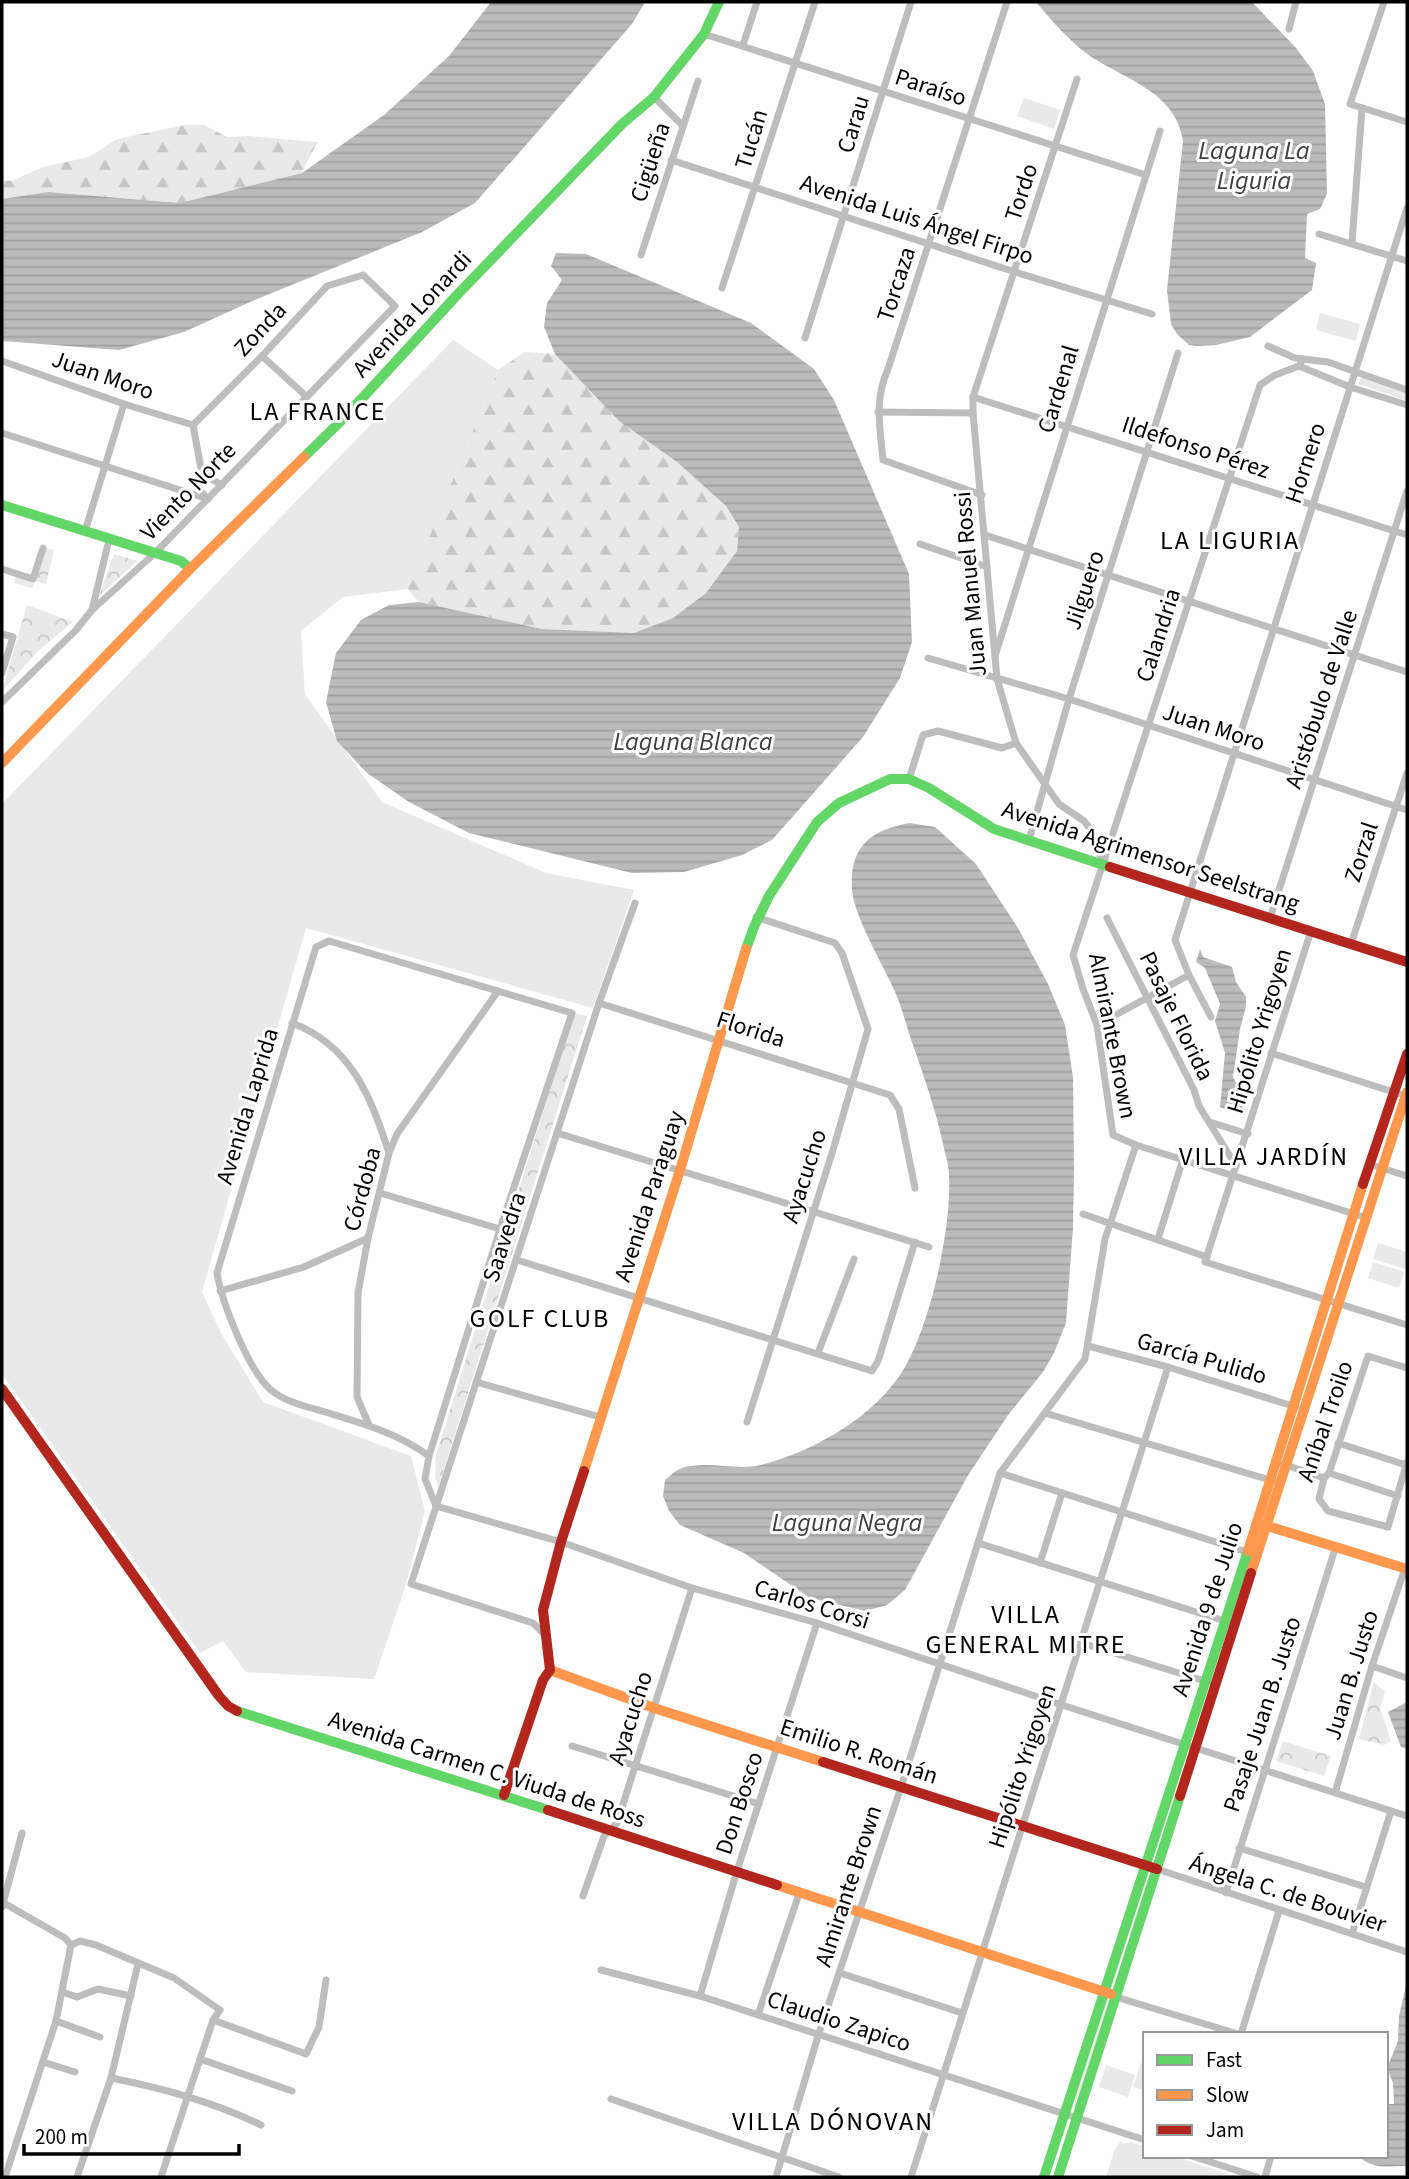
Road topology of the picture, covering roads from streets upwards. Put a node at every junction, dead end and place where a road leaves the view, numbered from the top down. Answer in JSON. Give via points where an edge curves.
{"nodes":[{"id":1,"x":719,"y":2,"type":"edge"},
{"id":2,"x":757,"y":2,"type":"edge"},
{"id":3,"x":815,"y":2,"type":"edge"},
{"id":4,"x":911,"y":2,"type":"edge"},
{"id":5,"x":1007,"y":2,"type":"edge"},
{"id":6,"x":1296,"y":2,"type":"edge"},
{"id":7,"x":1384,"y":2,"type":"edge"},
{"id":8,"x":1289,"y":29,"type":"dead end"},
{"id":9,"x":704,"y":34,"type":"junction"},
{"id":10,"x":744,"y":45,"type":"junction"},
{"id":11,"x":795,"y":63,"type":"junction"},
{"id":12,"x":1077,"y":79,"type":"dead end"},
{"id":13,"x":698,"y":80,"type":"dead end"},
{"id":14,"x":883,"y":93,"type":"junction"},
{"id":15,"x":654,"y":97,"type":"junction"},
{"id":16,"x":1362,"y":108,"type":"junction"},
{"id":17,"x":970,"y":120,"type":"junction"},
{"id":18,"x":1407,"y":122,"type":"edge"},
{"id":19,"x":682,"y":125,"type":"junction"},
{"id":20,"x":1160,"y":131,"type":"dead end"},
{"id":21,"x":1056,"y":147,"type":"junction"},
{"id":22,"x":671,"y":160,"type":"junction"},
{"id":23,"x":1146,"y":175,"type":"junction"},
{"id":24,"x":757,"y":187,"type":"junction"},
{"id":25,"x":1407,"y":208,"type":"edge"},
{"id":26,"x":845,"y":215,"type":"junction"},
{"id":27,"x":1319,"y":234,"type":"dead end"},
{"id":28,"x":929,"y":243,"type":"junction"},
{"id":29,"x":1352,"y":243,"type":"junction"},
{"id":30,"x":641,"y":255,"type":"dead end"},
{"id":31,"x":1392,"y":256,"type":"junction"},
{"id":32,"x":1407,"y":261,"type":"edge"},
{"id":33,"x":1016,"y":272,"type":"junction"},
{"id":34,"x":363,"y":275,"type":"joint"},
{"id":35,"x":722,"y":288,"type":"dead end"},
{"id":36,"x":1106,"y":299,"type":"junction"},
{"id":37,"x":1152,"y":314,"type":"dead end"},
{"id":38,"x":805,"y":338,"type":"dead end"},
{"id":39,"x":1268,"y":346,"type":"dead end"},
{"id":40,"x":1178,"y":353,"type":"dead end"},
{"id":41,"x":262,"y":356,"type":"junction"},
{"id":42,"x":3,"y":362,"type":"edge"},
{"id":43,"x":1301,"y":363,"type":"junction"},
{"id":44,"x":2,"y":371,"type":"edge"},
{"id":45,"x":1356,"y":371,"type":"junction"},
{"id":46,"x":1350,"y":387,"type":"junction"},
{"id":47,"x":1407,"y":390,"type":"edge"},
{"id":48,"x":307,"y":397,"type":"junction"},
{"id":49,"x":973,"y":397,"type":"junction"},
{"id":50,"x":124,"y":404,"type":"junction"},
{"id":51,"x":1407,"y":405,"type":"edge"},
{"id":52,"x":878,"y":412,"type":"junction"},
{"id":53,"x":973,"y":413,"type":"junction"},
{"id":54,"x":193,"y":425,"type":"junction"},
{"id":55,"x":1067,"y":425,"type":"junction"},
{"id":56,"x":2,"y":433,"type":"edge"},
{"id":57,"x":1148,"y":452,"type":"junction"},
{"id":58,"x":106,"y":466,"type":"junction"},
{"id":59,"x":202,"y":474,"type":"junction"},
{"id":60,"x":1229,"y":478,"type":"junction"},
{"id":61,"x":222,"y":485,"type":"junction"},
{"id":62,"x":1407,"y":491,"type":"edge"},
{"id":63,"x":982,"y":495,"type":"junction"},
{"id":64,"x":208,"y":499,"type":"junction"},
{"id":65,"x":1312,"y":504,"type":"junction"},
{"id":66,"x":2,"y":505,"type":"edge"},
{"id":67,"x":85,"y":531,"type":"junction"},
{"id":68,"x":1395,"y":531,"type":"junction"},
{"id":69,"x":1407,"y":535,"type":"edge"},
{"id":70,"x":985,"y":536,"type":"junction"},
{"id":71,"x":109,"y":540,"type":"junction"},
{"id":72,"x":920,"y":544,"type":"dead end"},
{"id":73,"x":43,"y":548,"type":"dead end"},
{"id":74,"x":1027,"y":549,"type":"junction"},
{"id":75,"x":155,"y":553,"type":"junction"},
{"id":76,"x":987,"y":567,"type":"junction"},
{"id":77,"x":2,"y":569,"type":"edge"},
{"id":78,"x":190,"y":569,"type":"junction"},
{"id":79,"x":1109,"y":577,"type":"junction"},
{"id":80,"x":1190,"y":601,"type":"junction"},
{"id":81,"x":92,"y":610,"type":"junction"},
{"id":82,"x":1272,"y":628,"type":"junction"},
{"id":83,"x":2,"y":634,"type":"edge"},
{"id":84,"x":1355,"y":654,"type":"junction"},
{"id":85,"x":928,"y":658,"type":"dead end"},
{"id":86,"x":994,"y":660,"type":"junction"},
{"id":87,"x":1407,"y":672,"type":"edge"},
{"id":88,"x":2,"y":673,"type":"edge"},
{"id":89,"x":997,"y":679,"type":"junction"},
{"id":90,"x":1069,"y":699,"type":"junction"},
{"id":91,"x":2,"y":702,"type":"edge"},
{"id":92,"x":1148,"y":726,"type":"junction"},
{"id":93,"x":1016,"y":743,"type":"junction"},
{"id":94,"x":1233,"y":753,"type":"junction"},
{"id":95,"x":2,"y":763,"type":"edge"},
{"id":96,"x":1407,"y":773,"type":"edge"},
{"id":97,"x":909,"y":779,"type":"junction"},
{"id":98,"x":1316,"y":780,"type":"junction"},
{"id":99,"x":1046,"y":784,"type":"junction"},
{"id":100,"x":1396,"y":807,"type":"junction"},
{"id":101,"x":1407,"y":810,"type":"edge"},
{"id":102,"x":1029,"y":840,"type":"junction"},
{"id":103,"x":1104,"y":862,"type":"junction"},
{"id":104,"x":1189,"y":892,"type":"junction"},
{"id":105,"x":635,"y":903,"type":"dead end"},
{"id":106,"x":756,"y":917,"type":"junction"},
{"id":107,"x":1107,"y":918,"type":"dead end"},
{"id":108,"x":1270,"y":918,"type":"junction"},
{"id":109,"x":1311,"y":931,"type":"junction"},
{"id":110,"x":1351,"y":943,"type":"junction"},
{"id":111,"x":1407,"y":962,"type":"edge"},
{"id":112,"x":1189,"y":975,"type":"junction"},
{"id":113,"x":498,"y":991,"type":"junction"},
{"id":114,"x":1146,"y":998,"type":"junction"},
{"id":115,"x":599,"y":1003,"type":"junction"},
{"id":116,"x":1211,"y":1017,"type":"dead end"},
{"id":117,"x":292,"y":1023,"type":"junction"},
{"id":118,"x":1097,"y":1025,"type":"junction"},
{"id":119,"x":720,"y":1040,"type":"junction"},
{"id":120,"x":1271,"y":1053,"type":"junction"},
{"id":121,"x":1407,"y":1054,"type":"edge"},
{"id":122,"x":853,"y":1082,"type":"junction"},
{"id":123,"x":1394,"y":1092,"type":"junction"},
{"id":124,"x":1407,"y":1094,"type":"edge"},
{"id":125,"x":1210,"y":1122,"type":"junction"},
{"id":126,"x":557,"y":1133,"type":"junction"},
{"id":127,"x":1248,"y":1134,"type":"junction"},
{"id":128,"x":1136,"y":1145,"type":"junction"},
{"id":129,"x":389,"y":1153,"type":"junction"},
{"id":130,"x":1183,"y":1159,"type":"junction"},
{"id":131,"x":1369,"y":1164,"type":"junction"},
{"id":132,"x":1236,"y":1166,"type":"junction"},
{"id":133,"x":1383,"y":1168,"type":"junction"},
{"id":134,"x":680,"y":1170,"type":"junction"},
{"id":135,"x":1232,"y":1176,"type":"junction"},
{"id":136,"x":1407,"y":1176,"type":"edge"},
{"id":137,"x":915,"y":1188,"type":"dead end"},
{"id":138,"x":380,"y":1193,"type":"junction"},
{"id":139,"x":813,"y":1213,"type":"junction"},
{"id":140,"x":1083,"y":1214,"type":"dead end"},
{"id":141,"x":1353,"y":1214,"type":"junction"},
{"id":142,"x":1367,"y":1218,"type":"junction"},
{"id":143,"x":1111,"y":1224,"type":"junction"},
{"id":144,"x":500,"y":1229,"type":"junction"},
{"id":145,"x":368,"y":1238,"type":"junction"},
{"id":146,"x":1158,"y":1240,"type":"junction"},
{"id":147,"x":915,"y":1242,"type":"junction"},
{"id":148,"x":929,"y":1247,"type":"dead end"},
{"id":149,"x":853,"y":1259,"type":"dead end"},
{"id":150,"x":1206,"y":1259,"type":"junction"},
{"id":151,"x":517,"y":1260,"type":"junction"},
{"id":152,"x":220,"y":1291,"type":"junction"},
{"id":153,"x":638,"y":1298,"type":"junction"},
{"id":154,"x":1327,"y":1298,"type":"junction"},
{"id":155,"x":1338,"y":1303,"type":"junction"},
{"id":156,"x":1407,"y":1325,"type":"edge"},
{"id":157,"x":773,"y":1340,"type":"junction"},
{"id":158,"x":1088,"y":1346,"type":"junction"},
{"id":159,"x":818,"y":1353,"type":"junction"},
{"id":160,"x":1168,"y":1367,"type":"junction"},
{"id":161,"x":1407,"y":1368,"type":"edge"},
{"id":162,"x":476,"y":1382,"type":"junction"},
{"id":163,"x":2,"y":1389,"type":"edge"},
{"id":164,"x":1298,"y":1408,"type":"junction"},
{"id":165,"x":1045,"y":1413,"type":"junction"},
{"id":166,"x":600,"y":1417,"type":"junction"},
{"id":167,"x":747,"y":1422,"type":"dead end"},
{"id":168,"x":369,"y":1425,"type":"junction"},
{"id":169,"x":1146,"y":1443,"type":"junction"},
{"id":170,"x":1338,"y":1443,"type":"junction"},
{"id":171,"x":429,"y":1456,"type":"junction"},
{"id":172,"x":1407,"y":1463,"type":"edge"},
{"id":173,"x":1281,"y":1464,"type":"junction"},
{"id":174,"x":1000,"y":1473,"type":"junction"},
{"id":175,"x":1326,"y":1475,"type":"junction"},
{"id":176,"x":1275,"y":1482,"type":"junction"},
{"id":177,"x":1062,"y":1493,"type":"junction"},
{"id":178,"x":1398,"y":1496,"type":"junction"},
{"id":179,"x":436,"y":1506,"type":"junction"},
{"id":180,"x":1124,"y":1512,"type":"junction"},
{"id":181,"x":1262,"y":1524,"type":"junction"},
{"id":182,"x":561,"y":1542,"type":"junction"},
{"id":183,"x":978,"y":1543,"type":"junction"},
{"id":184,"x":1336,"y":1546,"type":"junction"},
{"id":185,"x":1247,"y":1552,"type":"junction"},
{"id":186,"x":1258,"y":1555,"type":"junction"},
{"id":187,"x":1040,"y":1563,"type":"junction"},
{"id":188,"x":1406,"y":1569,"type":"edge"},
{"id":189,"x":1101,"y":1581,"type":"junction"},
{"id":190,"x":692,"y":1588,"type":"junction"},
{"id":191,"x":817,"y":1623,"type":"junction"},
{"id":192,"x":1230,"y":1623,"type":"junction"},
{"id":193,"x":545,"y":1635,"type":"junction"},
{"id":194,"x":1082,"y":1643,"type":"junction"},
{"id":195,"x":938,"y":1665,"type":"junction"},
{"id":196,"x":1372,"y":1666,"type":"junction"},
{"id":197,"x":550,"y":1670,"type":"junction"},
{"id":198,"x":1407,"y":1678,"type":"edge"},
{"id":199,"x":1211,"y":1683,"type":"junction"},
{"id":200,"x":1062,"y":1705,"type":"junction"},
{"id":201,"x":654,"y":1708,"type":"junction"},
{"id":202,"x":1184,"y":1744,"type":"junction"},
{"id":203,"x":572,"y":1746,"type":"dead end"},
{"id":204,"x":777,"y":1746,"type":"junction"},
{"id":205,"x":1195,"y":1748,"type":"junction"},
{"id":206,"x":635,"y":1765,"type":"junction"},
{"id":207,"x":1265,"y":1770,"type":"junction"},
{"id":208,"x":901,"y":1787,"type":"junction"},
{"id":209,"x":1335,"y":1793,"type":"junction"},
{"id":210,"x":504,"y":1795,"type":"junction"},
{"id":211,"x":759,"y":1804,"type":"junction"},
{"id":212,"x":1391,"y":1811,"type":"junction"},
{"id":213,"x":1407,"y":1816,"type":"edge"},
{"id":214,"x":1023,"y":1827,"type":"junction"},
{"id":215,"x":609,"y":1830,"type":"junction"},
{"id":216,"x":22,"y":1833,"type":"dead end"},
{"id":217,"x":1239,"y":1848,"type":"junction"},
{"id":218,"x":1146,"y":1866,"type":"junction"},
{"id":219,"x":1157,"y":1870,"type":"junction"},
{"id":220,"x":737,"y":1871,"type":"junction"},
{"id":221,"x":1366,"y":1887,"type":"junction"},
{"id":222,"x":800,"y":1891,"type":"junction"},
{"id":223,"x":1226,"y":1893,"type":"junction"},
{"id":224,"x":583,"y":1896,"type":"dead end"},
{"id":225,"x":2,"y":1904,"type":"edge"},
{"id":226,"x":1279,"y":1911,"type":"junction"},
{"id":227,"x":859,"y":1912,"type":"junction"},
{"id":228,"x":1352,"y":1934,"type":"junction"},
{"id":229,"x":71,"y":1945,"type":"junction"},
{"id":230,"x":983,"y":1951,"type":"junction"},
{"id":231,"x":1407,"y":1952,"type":"edge"},
{"id":232,"x":138,"y":1964,"type":"junction"},
{"id":233,"x":601,"y":1970,"type":"dead end"},
{"id":234,"x":840,"y":1973,"type":"junction"},
{"id":235,"x":326,"y":1980,"type":"dead end"},
{"id":236,"x":1106,"y":1990,"type":"junction"},
{"id":237,"x":62,"y":1992,"type":"junction"},
{"id":238,"x":131,"y":1996,"type":"junction"},
{"id":239,"x":700,"y":1996,"type":"junction"},
{"id":240,"x":1116,"y":1997,"type":"junction"},
{"id":241,"x":962,"y":2012,"type":"junction"},
{"id":242,"x":758,"y":2015,"type":"junction"},
{"id":243,"x":214,"y":2020,"type":"junction"},
{"id":244,"x":56,"y":2021,"type":"junction"},
{"id":245,"x":1233,"y":2032,"type":"edge"},
{"id":246,"x":1241,"y":2032,"type":"edge"},
{"id":247,"x":818,"y":2036,"type":"junction"},
{"id":248,"x":100,"y":2037,"type":"dead end"},
{"id":249,"x":200,"y":2059,"type":"junction"},
{"id":250,"x":43,"y":2062,"type":"junction"},
{"id":251,"x":75,"y":2072,"type":"dead end"},
{"id":252,"x":943,"y":2075,"type":"junction"},
{"id":253,"x":111,"y":2078,"type":"junction"},
{"id":254,"x":292,"y":2091,"type":"dead end"},
{"id":255,"x":186,"y":2097,"type":"junction"},
{"id":256,"x":611,"y":2099,"type":"dead end"},
{"id":257,"x":1064,"y":2113,"type":"junction"},
{"id":258,"x":1078,"y":2118,"type":"junction"},
{"id":259,"x":261,"y":2125,"type":"dead end"},
{"id":260,"x":1143,"y":2139,"type":"edge"},
{"id":261,"x":1203,"y":2158,"type":"edge"},
{"id":262,"x":1270,"y":2158,"type":"edge"},
{"id":263,"x":781,"y":2159,"type":"junction"},
{"id":264,"x":5,"y":2177,"type":"edge"},
{"id":265,"x":77,"y":2177,"type":"edge"},
{"id":266,"x":160,"y":2177,"type":"edge"},
{"id":267,"x":776,"y":2177,"type":"edge"},
{"id":268,"x":839,"y":2177,"type":"edge"},
{"id":269,"x":911,"y":2177,"type":"edge"},
{"id":270,"x":1044,"y":2177,"type":"edge"},
{"id":271,"x":1058,"y":2177,"type":"edge"},
{"id":272,"x":1256,"y":2177,"type":"edge"},
{"id":273,"x":1265,"y":2177,"type":"edge"}],
"edges":[{"from":1,"to":9,"type":"street","name":"Avenida Lonardi"},
{"from":2,"to":10,"type":"street"},
{"from":3,"to":11,"type":"street","name":"Tucán"},
{"from":4,"to":14,"type":"street","name":"Carau"},
{"from":5,"to":17,"type":"street","name":"Torcaza"},
{"from":6,"to":8,"type":"street"},
{"from":7,"to":16,"type":"street","via":[[1350,104]]},
{"from":9,"to":10,"type":"street","name":"Paraíso"},
{"from":9,"to":15,"type":"street","name":"Avenida Lonardi"},
{"from":10,"to":11,"type":"street","name":"Paraíso"},
{"from":11,"to":14,"type":"street","name":"Paraíso"},
{"from":11,"to":24,"type":"street","name":"Tucán"},
{"from":12,"to":21,"type":"street","name":"Tordo"},
{"from":13,"to":19,"type":"street","name":"Cigüeña"},
{"from":14,"to":17,"type":"street","name":"Paraíso"},
{"from":14,"to":26,"type":"street","name":"Carau"},
{"from":15,"to":19,"type":"street"},
{"from":15,"to":78,"type":"street","name":"Avenida Lonardi","via":[[457,295],[344,418]]},
{"from":16,"to":18,"type":"street"},
{"from":16,"to":29,"type":"street"},
{"from":17,"to":21,"type":"street","name":"Paraíso"},
{"from":17,"to":28,"type":"street","name":"Torcaza"},
{"from":19,"to":22,"type":"street","name":"Cigüeña"},
{"from":20,"to":23,"type":"street","name":"Cardenal"},
{"from":21,"to":23,"type":"street","name":"Paraíso"},
{"from":21,"to":33,"type":"street","name":"Tordo"},
{"from":22,"to":24,"type":"street","name":"Avenida Luis Ángel Firpo"},
{"from":22,"to":30,"type":"street","name":"Cigüeña"},
{"from":23,"to":36,"type":"street","name":"Cardenal"},
{"from":24,"to":26,"type":"street","name":"Avenida Luis Ángel Firpo"},
{"from":24,"to":35,"type":"street","name":"Tucán"},
{"from":25,"to":31,"type":"street","name":"Hornero"},
{"from":26,"to":28,"type":"street","name":"Avenida Luis Ángel Firpo"},
{"from":26,"to":38,"type":"street","name":"Carau"},
{"from":27,"to":29,"type":"street"},
{"from":28,"to":33,"type":"street","name":"Avenida Luis Ángel Firpo"},
{"from":28,"to":52,"type":"street","name":"Torcaza","via":[[881,385]]},
{"from":29,"to":31,"type":"street"},
{"from":31,"to":32,"type":"street"},
{"from":31,"to":45,"type":"street","name":"Hornero"},
{"from":33,"to":36,"type":"street","name":"Avenida Luis Ángel Firpo"},
{"from":33,"to":49,"type":"street","name":"Tordo"},
{"from":34,"to":41,"type":"street","name":"Zonda","via":[[327,286]]},
{"from":34,"to":48,"type":"street","name":"Viento Norte","via":[[395,306]]},
{"from":36,"to":37,"type":"street","name":"Avenida Luis Ángel Firpo"},
{"from":36,"to":55,"type":"street","name":"Cardenal"},
{"from":39,"to":43,"type":"street"},
{"from":40,"to":57,"type":"street","name":"Jilguero"},
{"from":41,"to":48,"type":"street"},
{"from":41,"to":54,"type":"street","name":"Zonda"},
{"from":42,"to":44,"type":"street"},
{"from":42,"to":50,"type":"street","name":"Juan Moro"},
{"from":43,"to":45,"type":"street","via":[[1328,362]]},
{"from":43,"to":46,"type":"street"},
{"from":43,"to":60,"type":"street","name":"Calandria","via":[[1260,385]]},
{"from":45,"to":46,"type":"street","name":"Hornero"},
{"from":45,"to":47,"type":"street"},
{"from":46,"to":51,"type":"street"},
{"from":46,"to":65,"type":"street","name":"Hornero"},
{"from":48,"to":61,"type":"street","name":"Viento Norte"},
{"from":49,"to":53,"type":"street","name":"Juan Manuel Rossi"},
{"from":49,"to":55,"type":"street","name":"Ildefonso Pérez"},
{"from":50,"to":54,"type":"street","name":"Juan Moro"},
{"from":50,"to":58,"type":"street"},
{"from":52,"to":53,"type":"street"},
{"from":52,"to":63,"type":"street","name":"Torcaza","via":[[883,460]]},
{"from":53,"to":63,"type":"street","name":"Juan Manuel Rossi"},
{"from":54,"to":59,"type":"street"},
{"from":55,"to":57,"type":"street","name":"Ildefonso Pérez"},
{"from":55,"to":74,"type":"street","name":"Cardenal"},
{"from":56,"to":58,"type":"street"},
{"from":57,"to":60,"type":"street","name":"Ildefonso Pérez"},
{"from":57,"to":79,"type":"street","name":"Jilguero"},
{"from":58,"to":64,"type":"street"},
{"from":58,"to":67,"type":"street"},
{"from":59,"to":61,"type":"street"},
{"from":59,"to":64,"type":"street","via":[[197,487]]},
{"from":60,"to":65,"type":"street","name":"Ildefonso Pérez"},
{"from":60,"to":80,"type":"street","name":"Calandria"},
{"from":61,"to":64,"type":"street","name":"Viento Norte"},
{"from":62,"to":68,"type":"street","name":"Aristóbulo de Valle"},
{"from":63,"to":70,"type":"street","name":"Juan Manuel Rossi"},
{"from":64,"to":75,"type":"street","name":"Viento Norte"},
{"from":65,"to":68,"type":"street","name":"Ildefonso Pérez"},
{"from":65,"to":82,"type":"street","name":"Hornero"},
{"from":66,"to":67,"type":"street"},
{"from":67,"to":71,"type":"street"},
{"from":68,"to":69,"type":"street","name":"Ildefonso Pérez"},
{"from":68,"to":84,"type":"street","name":"Aristóbulo de Valle"},
{"from":70,"to":74,"type":"street"},
{"from":70,"to":76,"type":"street","name":"Juan Manuel Rossi"},
{"from":71,"to":75,"type":"street"},
{"from":71,"to":81,"type":"street"},
{"from":72,"to":76,"type":"street"},
{"from":73,"to":77,"type":"street","via":[[33,579]]},
{"from":74,"to":79,"type":"street"},
{"from":74,"to":86,"type":"street","name":"Cardenal"},
{"from":75,"to":78,"type":"street","via":[[181,561]]},
{"from":75,"to":81,"type":"street","name":"Viento Norte"},
{"from":76,"to":86,"type":"street","name":"Juan Manuel Rossi"},
{"from":78,"to":95,"type":"street","name":"Avenida Lonardi"},
{"from":79,"to":80,"type":"street"},
{"from":79,"to":90,"type":"street","name":"Jilguero"},
{"from":80,"to":82,"type":"street"},
{"from":80,"to":92,"type":"street","name":"Calandria"},
{"from":81,"to":91,"type":"street","name":"Viento Norte"},
{"from":82,"to":84,"type":"street"},
{"from":82,"to":94,"type":"street","name":"Hornero"},
{"from":83,"to":88,"type":"street","via":[[13,636]]},
{"from":84,"to":87,"type":"street"},
{"from":84,"to":98,"type":"street","name":"Aristóbulo de Valle"},
{"from":85,"to":89,"type":"street","name":"Juan Moro"},
{"from":86,"to":89,"type":"street","name":"Juan Manuel Rossi"},
{"from":89,"to":90,"type":"street","name":"Juan Moro"},
{"from":89,"to":93,"type":"street","name":"Juan Manuel Rossi"},
{"from":90,"to":92,"type":"street","name":"Juan Moro"},
{"from":90,"to":99,"type":"street","name":"Jilguero"},
{"from":92,"to":94,"type":"street","name":"Juan Moro"},
{"from":92,"to":103,"type":"street","name":"Calandria"},
{"from":93,"to":97,"type":"street","via":[[1002,748],[938,731],[923,735]]},
{"from":93,"to":99,"type":"street","name":"Juan Manuel Rossi"},
{"from":94,"to":98,"type":"street","name":"Juan Moro"},
{"from":94,"to":104,"type":"street","name":"Hornero"},
{"from":96,"to":100,"type":"street","name":"Zorzal"},
{"from":97,"to":102,"type":"street","name":"Avenida Agrimensor Seelstrang","via":[[994,829]]},
{"from":97,"to":106,"type":"street","name":"Avenida Paraguay","via":[[890,779],[867,788],[817,822]]},
{"from":98,"to":100,"type":"street","name":"Juan Moro"},
{"from":98,"to":108,"type":"street","name":"Aristóbulo de Valle"},
{"from":99,"to":102,"type":"street","name":"Jilguero"},
{"from":99,"to":103,"type":"street","name":"Juan Manuel Rossi","via":[[1059,804],[1093,832]]},
{"from":100,"to":101,"type":"street","name":"Juan Moro"},
{"from":100,"to":110,"type":"street","name":"Zorzal"},
{"from":102,"to":103,"type":"street","name":"Avenida Agrimensor Seelstrang"},
{"from":103,"to":104,"type":"street","name":"Avenida Agrimensor Seelstrang"},
{"from":103,"to":118,"type":"street","name":"Almirante Brown","via":[[1073,955]]},
{"from":104,"to":108,"type":"street","name":"Avenida Agrimensor Seelstrang"},
{"from":104,"to":112,"type":"street","name":"Hornero","via":[[1175,940]]},
{"from":105,"to":115,"type":"street","name":"Saavedra"},
{"from":106,"to":119,"type":"street","name":"Avenida Paraguay"},
{"from":106,"to":122,"type":"street","name":"Ayacucho","via":[[835,943],[842,953],[868,1030]]},
{"from":107,"to":114,"type":"street","name":"Pasaje Florida"},
{"from":108,"to":109,"type":"street","name":"Avenida Agrimensor Seelstrang"},
{"from":109,"to":110,"type":"street","name":"Avenida Agrimensor Seelstrang"},
{"from":109,"to":120,"type":"street","name":"Hipólito Yrigoyen"},
{"from":110,"to":111,"type":"street","name":"Avenida Agrimensor Seelstrang"},
{"from":112,"to":114,"type":"street"},
{"from":112,"to":116,"type":"street","name":"Hornero"},
{"from":113,"to":117,"type":"street","name":"Avenida Laprida","via":[[329,941],[316,947]]},
{"from":113,"to":129,"type":"street","name":"Córdoba","via":[[397,1133]]},
{"from":113,"to":144,"type":"street","name":"Saavedra","via":[[572,1013]]},
{"from":114,"to":118,"type":"street"},
{"from":114,"to":125,"type":"street","name":"Pasaje Florida"},
{"from":115,"to":119,"type":"street","name":"Florida"},
{"from":115,"to":126,"type":"street","name":"Saavedra"},
{"from":117,"to":129,"type":"street","via":[[310,1030],[349,1063],[373,1103]]},
{"from":117,"to":152,"type":"street","name":"Avenida Laprida","via":[[217,1273]]},
{"from":118,"to":128,"type":"street","name":"Almirante Brown","via":[[1113,1135]]},
{"from":119,"to":122,"type":"street","name":"Florida"},
{"from":119,"to":134,"type":"street","name":"Avenida Paraguay"},
{"from":120,"to":123,"type":"street"},
{"from":120,"to":127,"type":"street","name":"Hipólito Yrigoyen"},
{"from":121,"to":123,"type":"street","name":"Avenida 9 de Julio"},
{"from":122,"to":137,"type":"street","name":"Florida","via":[[890,1095],[898,1109]]},
{"from":122,"to":139,"type":"street","name":"Ayacucho"},
{"from":123,"to":124,"type":"street"},
{"from":123,"to":131,"type":"street","name":"Avenida 9 de Julio"},
{"from":124,"to":133,"type":"street","name":"Avenida 9 de Julio"},
{"from":125,"to":127,"type":"street"},
{"from":125,"to":132,"type":"street","name":"Pasaje Florida"},
{"from":126,"to":134,"type":"street"},
{"from":126,"to":151,"type":"street","name":"Saavedra"},
{"from":127,"to":132,"type":"street","name":"Hipólito Yrigoyen"},
{"from":128,"to":130,"type":"street"},
{"from":128,"to":143,"type":"street","name":"Almirante Brown"},
{"from":129,"to":138,"type":"street","name":"Córdoba"},
{"from":130,"to":135,"type":"street"},
{"from":130,"to":146,"type":"street"},
{"from":131,"to":133,"type":"street"},
{"from":131,"to":141,"type":"street","name":"Avenida 9 de Julio"},
{"from":132,"to":135,"type":"street","name":"Hipólito Yrigoyen"},
{"from":133,"to":136,"type":"street"},
{"from":133,"to":142,"type":"street","name":"Avenida 9 de Julio"},
{"from":134,"to":139,"type":"street"},
{"from":134,"to":153,"type":"street","name":"Avenida Paraguay"},
{"from":135,"to":141,"type":"street"},
{"from":135,"to":150,"type":"street","name":"Hipólito Yrigoyen"},
{"from":138,"to":144,"type":"street"},
{"from":138,"to":145,"type":"street","name":"Córdoba"},
{"from":139,"to":147,"type":"street"},
{"from":139,"to":157,"type":"street","name":"Ayacucho"},
{"from":140,"to":143,"type":"street"},
{"from":141,"to":142,"type":"street"},
{"from":141,"to":154,"type":"street","name":"Avenida 9 de Julio"},
{"from":142,"to":155,"type":"street","name":"Avenida 9 de Julio"},
{"from":143,"to":146,"type":"street"},
{"from":143,"to":158,"type":"street","name":"Almirante Brown"},
{"from":144,"to":171,"type":"street","name":"Saavedra"},
{"from":145,"to":152,"type":"street","via":[[304,1268]]},
{"from":145,"to":168,"type":"street","name":"Córdoba","via":[[358,1293],[357,1397]]},
{"from":146,"to":150,"type":"street"},
{"from":147,"to":148,"type":"street"},
{"from":147,"to":159,"type":"street","via":[[872,1371]]},
{"from":149,"to":159,"type":"street"},
{"from":150,"to":154,"type":"street"},
{"from":151,"to":153,"type":"street"},
{"from":151,"to":162,"type":"street","name":"Saavedra"},
{"from":152,"to":168,"type":"street","via":[[233,1328],[272,1392]]},
{"from":153,"to":157,"type":"street"},
{"from":153,"to":166,"type":"street","name":"Avenida Paraguay"},
{"from":154,"to":155,"type":"street"},
{"from":154,"to":164,"type":"street","name":"Avenida 9 de Julio"},
{"from":155,"to":156,"type":"street"},
{"from":155,"to":164,"type":"street","name":"Avenida 9 de Julio"},
{"from":157,"to":159,"type":"street"},
{"from":157,"to":167,"type":"street","name":"Ayacucho"},
{"from":158,"to":160,"type":"street","name":"García Pulido"},
{"from":158,"to":165,"type":"street","name":"Almirante Brown","via":[[1085,1359]]},
{"from":160,"to":164,"type":"street","name":"García Pulido"},
{"from":160,"to":169,"type":"street","name":"Hipólito Yrigoyen"},
{"from":161,"to":170,"type":"street","name":"Aníbal Troilo","via":[[1368,1356]]},
{"from":162,"to":166,"type":"street"},
{"from":162,"to":179,"type":"street","name":"Saavedra"},
{"from":163,"to":210,"type":"street","name":"Avenida Carmen C. Viuda de Ross","via":[[228,1706]]},
{"from":164,"to":173,"type":"street","name":"Avenida 9 de Julio"},
{"from":165,"to":169,"type":"street"},
{"from":165,"to":174,"type":"street","name":"Almirante Brown"},
{"from":166,"to":182,"type":"street","name":"Avenida Paraguay"},
{"from":168,"to":171,"type":"street","via":[[414,1444]]},
{"from":169,"to":176,"type":"street"},
{"from":169,"to":180,"type":"street","name":"Hipólito Yrigoyen"},
{"from":170,"to":172,"type":"street"},
{"from":170,"to":175,"type":"street","name":"Aníbal Troilo"},
{"from":171,"to":179,"type":"street","name":"Saavedra","via":[[425,1479]]},
{"from":172,"to":178,"type":"street"},
{"from":173,"to":175,"type":"street"},
{"from":173,"to":176,"type":"street","name":"Avenida 9 de Julio"},
{"from":174,"to":177,"type":"street"},
{"from":174,"to":183,"type":"street","name":"Almirante Brown"},
{"from":175,"to":178,"type":"street"},
{"from":175,"to":178,"type":"street","name":"Aníbal Troilo","via":[[1319,1499],[1328,1511],[1388,1527]]},
{"from":176,"to":181,"type":"street","name":"Avenida 9 de Julio"},
{"from":177,"to":180,"type":"street"},
{"from":177,"to":187,"type":"street"},
{"from":179,"to":182,"type":"street","name":"Carlos Corsi"},
{"from":179,"to":193,"type":"street","name":"Saavedra","via":[[411,1584],[533,1623]]},
{"from":180,"to":185,"type":"street"},
{"from":180,"to":189,"type":"street","name":"Hipólito Yrigoyen"},
{"from":181,"to":184,"type":"street"},
{"from":181,"to":185,"type":"street","name":"Avenida 9 de Julio"},
{"from":181,"to":186,"type":"street","name":"Avenida 9 de Julio"},
{"from":182,"to":190,"type":"street","name":"Carlos Corsi"},
{"from":182,"to":193,"type":"street","name":"Avenida Paraguay","via":[[543,1610]]},
{"from":183,"to":187,"type":"street"},
{"from":183,"to":195,"type":"street","name":"Almirante Brown"},
{"from":184,"to":188,"type":"street"},
{"from":184,"to":207,"type":"street","name":"Pasaje Juan B. Justo"},
{"from":185,"to":186,"type":"street"},
{"from":185,"to":192,"type":"street","name":"Avenida 9 de Julio"},
{"from":186,"to":192,"type":"street","name":"Avenida 9 de Julio"},
{"from":187,"to":189,"type":"street"},
{"from":188,"to":196,"type":"street","name":"Juan B. Justo"},
{"from":189,"to":192,"type":"street"},
{"from":189,"to":194,"type":"street","name":"Hipólito Yrigoyen"},
{"from":190,"to":191,"type":"street","name":"Carlos Corsi"},
{"from":190,"to":201,"type":"street","name":"Ayacucho"},
{"from":191,"to":195,"type":"street","name":"Carlos Corsi"},
{"from":191,"to":204,"type":"street","name":"Don Bosco"},
{"from":192,"to":199,"type":"street","name":"Avenida 9 de Julio"},
{"from":193,"to":197,"type":"street","name":"Avenida Paraguay"},
{"from":194,"to":199,"type":"street"},
{"from":194,"to":200,"type":"street","name":"Hipólito Yrigoyen"},
{"from":195,"to":200,"type":"street","name":"Carlos Corsi"},
{"from":195,"to":208,"type":"street","name":"Almirante Brown"},
{"from":196,"to":198,"type":"street"},
{"from":196,"to":209,"type":"street","name":"Juan B. Justo"},
{"from":197,"to":201,"type":"street","name":"Emilio R. Román"},
{"from":197,"to":210,"type":"street"},
{"from":199,"to":202,"type":"street","name":"Avenida 9 de Julio"},
{"from":199,"to":205,"type":"street","name":"Avenida 9 de Julio"},
{"from":200,"to":202,"type":"street","name":"Carlos Corsi"},
{"from":200,"to":214,"type":"street","name":"Hipólito Yrigoyen"},
{"from":201,"to":204,"type":"street","name":"Emilio R. Román"},
{"from":201,"to":206,"type":"street","name":"Ayacucho"},
{"from":202,"to":205,"type":"street","name":"Carlos Corsi"},
{"from":202,"to":218,"type":"street","name":"Avenida 9 de Julio"},
{"from":203,"to":206,"type":"street"},
{"from":204,"to":208,"type":"street","name":"Emilio R. Román"},
{"from":204,"to":211,"type":"street","name":"Don Bosco"},
{"from":205,"to":207,"type":"street","name":"Carlos Corsi"},
{"from":205,"to":219,"type":"street","name":"Avenida 9 de Julio"},
{"from":206,"to":211,"type":"street"},
{"from":206,"to":215,"type":"street","name":"Ayacucho","via":[[617,1823]]},
{"from":207,"to":209,"type":"street","name":"Carlos Corsi"},
{"from":207,"to":217,"type":"street","name":"Pasaje Juan B. Justo"},
{"from":208,"to":214,"type":"street","name":"Emilio R. Román"},
{"from":208,"to":227,"type":"street","name":"Almirante Brown"},
{"from":209,"to":212,"type":"street","name":"Carlos Corsi"},
{"from":210,"to":215,"type":"street","name":"Avenida Carmen C. Viuda de Ross"},
{"from":211,"to":220,"type":"street","name":"Don Bosco"},
{"from":212,"to":213,"type":"street","name":"Carlos Corsi"},
{"from":212,"to":221,"type":"street"},
{"from":214,"to":218,"type":"street","name":"Emilio R. Román"},
{"from":214,"to":230,"type":"street","name":"Hipólito Yrigoyen"},
{"from":215,"to":220,"type":"street","name":"Avenida Carmen C. Viuda de Ross"},
{"from":215,"to":224,"type":"street","name":"Ayacucho"},
{"from":216,"to":225,"type":"street"},
{"from":217,"to":221,"type":"street"},
{"from":217,"to":223,"type":"street","name":"Pasaje Juan B. Justo"},
{"from":218,"to":219,"type":"street","name":"Emilio R. Román"},
{"from":218,"to":236,"type":"street","name":"Avenida 9 de Julio"},
{"from":219,"to":223,"type":"street","name":"Ángela C. de Bouvier"},
{"from":219,"to":240,"type":"street","name":"Avenida 9 de Julio"},
{"from":220,"to":222,"type":"street","name":"Avenida Carmen C. Viuda de Ross"},
{"from":220,"to":239,"type":"street","name":"Don Bosco"},
{"from":221,"to":228,"type":"street"},
{"from":222,"to":227,"type":"street","name":"Avenida Carmen C. Viuda de Ross"},
{"from":222,"to":242,"type":"street"},
{"from":223,"to":226,"type":"street","name":"Ángela C. de Bouvier"},
{"from":225,"to":229,"type":"street"},
{"from":226,"to":228,"type":"street","name":"Ángela C. de Bouvier"},
{"from":226,"to":246,"type":"street"},
{"from":227,"to":230,"type":"street","name":"Avenida Carmen C. Viuda de Ross"},
{"from":227,"to":234,"type":"street","name":"Almirante Brown"},
{"from":228,"to":231,"type":"street","name":"Ángela C. de Bouvier"},
{"from":229,"to":232,"type":"street","via":[[80,1941],[96,1945]]},
{"from":229,"to":237,"type":"street"},
{"from":230,"to":236,"type":"street","name":"Avenida Carmen C. Viuda de Ross"},
{"from":230,"to":241,"type":"street","name":"Hipólito Yrigoyen"},
{"from":232,"to":238,"type":"street"},
{"from":232,"to":243,"type":"street","via":[[174,1978],[220,2010]]},
{"from":233,"to":239,"type":"street","name":"Claudio Zapico"},
{"from":234,"to":241,"type":"street"},
{"from":234,"to":247,"type":"street","name":"Almirante Brown"},
{"from":235,"to":243,"type":"street","via":[[319,2027],[306,2054]]},
{"from":236,"to":240,"type":"street","name":"Avenida Carmen C. Viuda de Ross"},
{"from":236,"to":257,"type":"street","name":"Avenida 9 de Julio"},
{"from":237,"to":238,"type":"street","via":[[77,1997],[98,1989]]},
{"from":237,"to":244,"type":"street"},
{"from":238,"to":253,"type":"street"},
{"from":239,"to":242,"type":"street","name":"Claudio Zapico"},
{"from":240,"to":245,"type":"street"},
{"from":240,"to":258,"type":"street","name":"Avenida 9 de Julio"},
{"from":241,"to":252,"type":"street","name":"Hipólito Yrigoyen"},
{"from":242,"to":247,"type":"street","name":"Claudio Zapico"},
{"from":243,"to":249,"type":"street"},
{"from":244,"to":248,"type":"street"},
{"from":244,"to":250,"type":"street"},
{"from":247,"to":252,"type":"street","name":"Claudio Zapico"},
{"from":247,"to":263,"type":"street","name":"Almirante Brown"},
{"from":249,"to":254,"type":"street"},
{"from":249,"to":255,"type":"street"},
{"from":250,"to":251,"type":"street"},
{"from":250,"to":264,"type":"street"},
{"from":252,"to":257,"type":"street","name":"Claudio Zapico"},
{"from":252,"to":269,"type":"street","name":"Hipólito Yrigoyen"},
{"from":253,"to":255,"type":"street"},
{"from":253,"to":265,"type":"street"},
{"from":255,"to":259,"type":"street"},
{"from":255,"to":266,"type":"street"},
{"from":256,"to":263,"type":"street"},
{"from":257,"to":258,"type":"street","name":"Claudio Zapico"},
{"from":257,"to":270,"type":"street","name":"Avenida 9 de Julio"},
{"from":258,"to":260,"type":"street","name":"Claudio Zapico"},
{"from":258,"to":271,"type":"street","name":"Avenida 9 de Julio"},
{"from":261,"to":272,"type":"street"},
{"from":262,"to":273,"type":"street"},
{"from":263,"to":267,"type":"street","name":"Almirante Brown"},
{"from":263,"to":268,"type":"street"}]}
